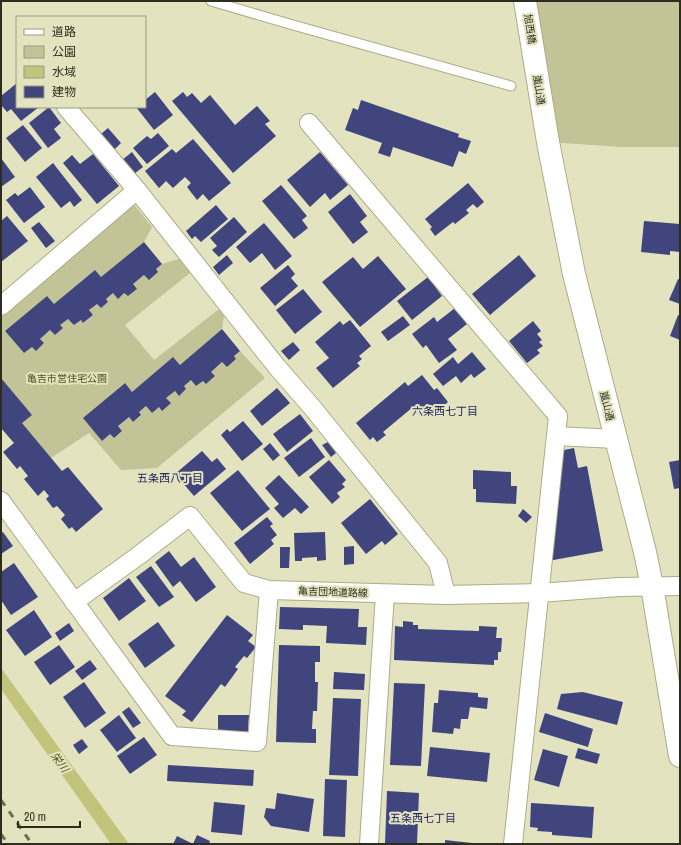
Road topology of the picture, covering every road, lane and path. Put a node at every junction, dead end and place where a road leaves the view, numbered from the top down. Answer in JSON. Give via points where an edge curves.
{"nodes":[{"id":1,"x":211,"y":1,"type":"edge"},
{"id":2,"x":525,"y":1,"type":"edge"},
{"id":3,"x":534,"y":57,"type":"joint"},
{"id":4,"x":511,"y":86,"type":"dead end"},
{"id":5,"x":67,"y":108,"type":"edge"},
{"id":6,"x":309,"y":123,"type":"dead end"},
{"id":7,"x":137,"y":190,"type":"junction"},
{"id":8,"x":1,"y":306,"type":"edge"},
{"id":9,"x":556,"y":436,"type":"junction"},
{"id":10,"x":616,"y":439,"type":"junction"},
{"id":11,"x":1,"y":501,"type":"edge"},
{"id":12,"x":652,"y":586,"type":"junction"},
{"id":13,"x":680,"y":586,"type":"edge"},
{"id":14,"x":269,"y":590,"type":"junction"},
{"id":15,"x":539,"y":593,"type":"junction"},
{"id":16,"x":385,"y":594,"type":"junction"},
{"id":17,"x":446,"y":595,"type":"junction"},
{"id":18,"x":74,"y":602,"type":"junction"},
{"id":19,"x":680,"y":756,"type":"edge"},
{"id":20,"x":369,"y":844,"type":"edge"},
{"id":21,"x":513,"y":844,"type":"edge"}],
"edges":[{"from":1,"to":4,"type":"lane"},
{"from":2,"to":3,"type":"street","name":"旭西橋"},
{"from":3,"to":10,"type":"street","name":"嵐山通","via":[[574,274]]},
{"from":5,"to":7,"type":"street"},
{"from":6,"to":9,"type":"street","via":[[558,416]]},
{"from":7,"to":8,"type":"street"},
{"from":7,"to":17,"type":"street","via":[[277,367],[438,563]]},
{"from":9,"to":10,"type":"street"},
{"from":9,"to":15,"type":"street"},
{"from":10,"to":12,"type":"street","name":"嵐山通"},
{"from":11,"to":18,"type":"street"},
{"from":12,"to":13,"type":"street","name":"亀吉団地道路線"},
{"from":12,"to":15,"type":"street","name":"亀吉団地道路線"},
{"from":12,"to":19,"type":"street","name":"嵐山通"},
{"from":14,"to":16,"type":"street","name":"亀吉団地道路線"},
{"from":14,"to":18,"type":"street","name":"亀吉団地道路線","via":[[244,583],[190,516]]},
{"from":14,"to":18,"type":"street","via":[[257,742],[172,736]]},
{"from":15,"to":17,"type":"street","name":"亀吉団地道路線"},
{"from":15,"to":21,"type":"street"},
{"from":16,"to":17,"type":"street","name":"亀吉団地道路線"},
{"from":16,"to":20,"type":"street"}]}
